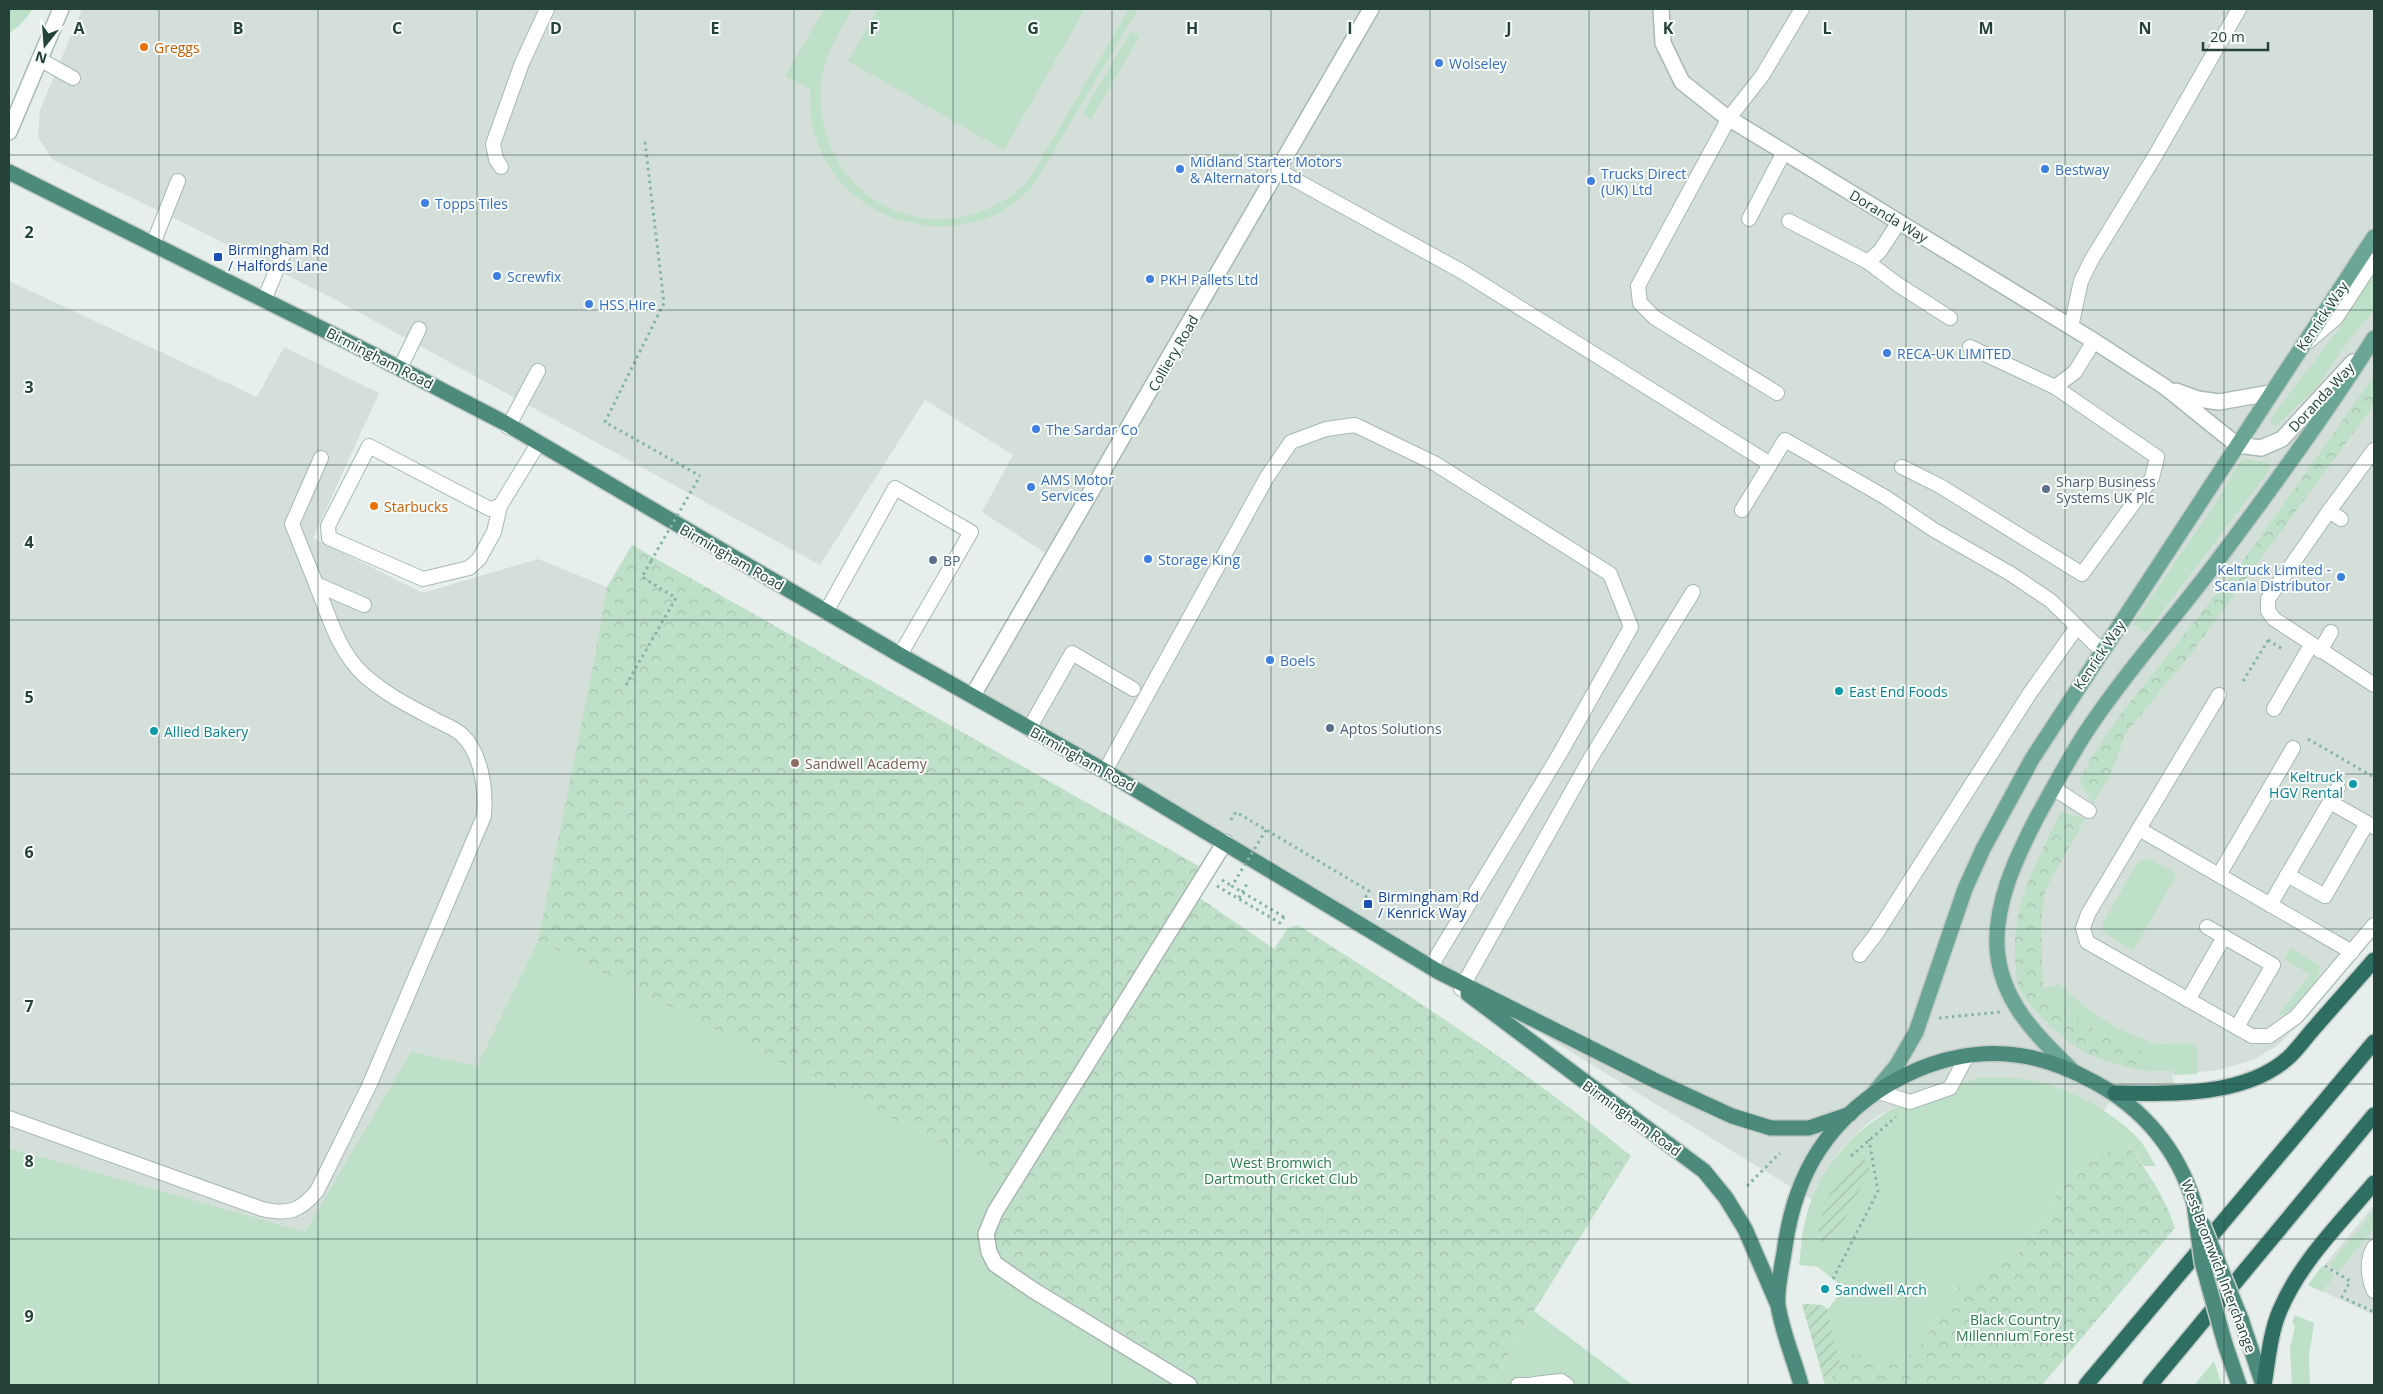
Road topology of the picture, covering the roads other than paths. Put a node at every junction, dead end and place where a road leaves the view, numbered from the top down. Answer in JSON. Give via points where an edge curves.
{"nodes":[{"id":1,"x":61,"y":9,"type":"edge"},
{"id":2,"x":547,"y":9,"type":"edge"},
{"id":3,"x":1371,"y":9,"type":"edge"},
{"id":4,"x":1661,"y":9,"type":"edge"},
{"id":5,"x":1802,"y":9,"type":"edge"},
{"id":6,"x":2239,"y":9,"type":"edge"},
{"id":7,"x":40,"y":59,"type":"junction"},
{"id":8,"x":73,"y":78,"type":"dead end"},
{"id":9,"x":1729,"y":118,"type":"junction"},
{"id":10,"x":9,"y":132,"type":"edge"},
{"id":11,"x":1784,"y":152,"type":"junction"},
{"id":12,"x":501,"y":167,"type":"dead end"},
{"id":13,"x":1279,"y":171,"type":"junction"},
{"id":14,"x":10,"y":175,"type":"edge"},
{"id":15,"x":178,"y":181,"type":"dead end"},
{"id":16,"x":1749,"y":219,"type":"dead end"},
{"id":17,"x":1789,"y":221,"type":"dead end"},
{"id":18,"x":1899,"y":222,"type":"junction"},
{"id":19,"x":2374,"y":237,"type":"edge"},
{"id":20,"x":152,"y":244,"type":"junction"},
{"id":21,"x":285,"y":250,"type":"dead end"},
{"id":22,"x":2374,"y":260,"type":"edge"},
{"id":23,"x":1868,"y":262,"type":"junction"},
{"id":24,"x":264,"y":300,"type":"junction"},
{"id":25,"x":1950,"y":318,"type":"dead end"},
{"id":26,"x":2071,"y":327,"type":"junction"},
{"id":27,"x":419,"y":329,"type":"dead end"},
{"id":28,"x":2373,"y":339,"type":"edge"},
{"id":29,"x":2094,"y":341,"type":"junction"},
{"id":30,"x":1970,"y":347,"type":"dead end"},
{"id":31,"x":2301,"y":348,"type":"junction"},
{"id":32,"x":400,"y":368,"type":"junction"},
{"id":33,"x":538,"y":371,"type":"dead end"},
{"id":34,"x":2055,"y":387,"type":"junction"},
{"id":35,"x":2165,"y":387,"type":"junction"},
{"id":36,"x":1777,"y":393,"type":"dead end"},
{"id":37,"x":2270,"y":393,"type":"junction"},
{"id":38,"x":508,"y":426,"type":"junction"},
{"id":39,"x":538,"y":444,"type":"junction"},
{"id":40,"x":2237,"y":445,"type":"junction"},
{"id":41,"x":2374,"y":450,"type":"edge"},
{"id":42,"x":321,"y":458,"type":"dead end"},
{"id":43,"x":1770,"y":464,"type":"junction"},
{"id":44,"x":1902,"y":467,"type":"dead end"},
{"id":45,"x":500,"y":506,"type":"junction"},
{"id":46,"x":1742,"y":510,"type":"dead end"},
{"id":47,"x":2329,"y":511,"type":"junction"},
{"id":48,"x":2341,"y":519,"type":"dead end"},
{"id":49,"x":316,"y":584,"type":"junction"},
{"id":50,"x":1693,"y":592,"type":"dead end"},
{"id":51,"x":364,"y":605,"type":"dead end"},
{"id":52,"x":826,"y":612,"type":"junction"},
{"id":53,"x":2077,"y":626,"type":"junction"},
{"id":54,"x":2331,"y":632,"type":"dead end"},
{"id":55,"x":2315,"y":648,"type":"junction"},
{"id":56,"x":2102,"y":652,"type":"junction"},
{"id":57,"x":900,"y":655,"type":"junction"},
{"id":58,"x":2374,"y":685,"type":"edge"},
{"id":59,"x":1133,"y":689,"type":"dead end"},
{"id":60,"x":973,"y":695,"type":"junction"},
{"id":61,"x":2219,"y":695,"type":"dead end"},
{"id":62,"x":2274,"y":709,"type":"dead end"},
{"id":63,"x":1029,"y":729,"type":"junction"},
{"id":64,"x":2293,"y":748,"type":"dead end"},
{"id":65,"x":1106,"y":771,"type":"junction"},
{"id":66,"x":2053,"y":788,"type":"junction"},
{"id":67,"x":2338,"y":788,"type":"dead end"},
{"id":68,"x":2330,"y":802,"type":"junction"},
{"id":69,"x":2089,"y":811,"type":"dead end"},
{"id":70,"x":2371,"y":825,"type":"edge"},
{"id":71,"x":2139,"y":829,"type":"junction"},
{"id":72,"x":1225,"y":842,"type":"junction"},
{"id":73,"x":2287,"y":874,"type":"junction"},
{"id":74,"x":2219,"y":875,"type":"junction"},
{"id":75,"x":2270,"y":905,"type":"junction"},
{"id":76,"x":2374,"y":925,"type":"edge"},
{"id":77,"x":2208,"y":928,"type":"dead end"},
{"id":78,"x":2224,"y":937,"type":"junction"},
{"id":79,"x":2352,"y":952,"type":"junction"},
{"id":80,"x":1860,"y":954,"type":"dead end"},
{"id":81,"x":2374,"y":960,"type":"edge"},
{"id":82,"x":1435,"y":969,"type":"junction"},
{"id":83,"x":1463,"y":987,"type":"junction"},
{"id":84,"x":2188,"y":1000,"type":"junction"},
{"id":85,"x":2236,"y":1027,"type":"junction"},
{"id":86,"x":2374,"y":1042,"type":"edge"},
{"id":87,"x":1967,"y":1056,"type":"junction"},
{"id":88,"x":2073,"y":1071,"type":"junction"},
{"id":89,"x":2115,"y":1093,"type":"junction"},
{"id":90,"x":1875,"y":1094,"type":"junction"},
{"id":91,"x":1850,"y":1114,"type":"junction"},
{"id":92,"x":2374,"y":1115,"type":"edge"},
{"id":93,"x":9,"y":1118,"type":"edge"},
{"id":94,"x":2374,"y":1183,"type":"edge"},
{"id":95,"x":2194,"y":1203,"type":"junction"},
{"id":96,"x":2374,"y":1247,"type":"edge"},
{"id":97,"x":2374,"y":1291,"type":"edge"},
{"id":98,"x":1778,"y":1304,"type":"junction"},
{"id":99,"x":1189,"y":1385,"type":"edge"},
{"id":100,"x":1518,"y":1385,"type":"edge"},
{"id":101,"x":1534,"y":1385,"type":"edge"},
{"id":102,"x":1567,"y":1385,"type":"edge"},
{"id":103,"x":1801,"y":1385,"type":"edge"},
{"id":104,"x":2086,"y":1385,"type":"edge"},
{"id":105,"x":2150,"y":1385,"type":"edge"},
{"id":106,"x":2239,"y":1385,"type":"edge"},
{"id":107,"x":2264,"y":1385,"type":"edge"}],
"edges":[{"from":1,"to":7,"type":"street"},
{"from":2,"to":12,"type":"lane","via":[[522,63],[493,144]]},
{"from":3,"to":13,"type":"street","name":"Colliery Road"},
{"from":4,"to":9,"type":"street","name":"Doranda Way","via":[[1663,43],[1682,82]]},
{"from":5,"to":9,"type":"lane","via":[[1762,76]]},
{"from":6,"to":26,"type":"lane","via":[[2092,259],[2081,281]]},
{"from":7,"to":8,"type":"lane"},
{"from":7,"to":10,"type":"street"},
{"from":9,"to":11,"type":"street","name":"Doranda Way"},
{"from":9,"to":36,"type":"lane","via":[[1638,286],[1640,303],[1655,318]]},
{"from":11,"to":16,"type":"lane"},
{"from":11,"to":18,"type":"street","name":"Doranda Way"},
{"from":13,"to":43,"type":"lane","via":[[1461,271]]},
{"from":13,"to":60,"type":"street","name":"Colliery Road"},
{"from":14,"to":20,"type":"highway","name":"Birmingham Road"},
{"from":15,"to":20,"type":"lane"},
{"from":17,"to":23,"type":"lane"},
{"from":18,"to":23,"type":"lane","via":[[1880,251]]},
{"from":18,"to":26,"type":"street","name":"Doranda Way"},
{"from":19,"to":31,"type":"main road","name":"Kenrick Way"},
{"from":20,"to":24,"type":"highway","name":"Birmingham Road"},
{"from":21,"to":24,"type":"lane"},
{"from":22,"to":31,"type":"lane","via":[[2336,318]]},
{"from":23,"to":25,"type":"lane"},
{"from":24,"to":32,"type":"highway","name":"Birmingham Road"},
{"from":26,"to":29,"type":"street","name":"Doranda Way"},
{"from":27,"to":32,"type":"lane"},
{"from":28,"to":40,"type":"street","name":"Doranda Way","via":[[2282,439],[2261,448]]},
{"from":28,"to":66,"type":"main road","via":[[2275,484],[2085,734]]},
{"from":29,"to":34,"type":"lane","via":[[2075,372]]},
{"from":29,"to":35,"type":"street","name":"Doranda Way"},
{"from":30,"to":34,"type":"lane"},
{"from":31,"to":37,"type":"main road","name":"Kenrick Way"},
{"from":32,"to":38,"type":"highway","name":"Birmingham Road"},
{"from":33,"to":38,"type":"lane"},
{"from":34,"to":44,"type":"lane","via":[[2158,457],[2152,478],[2082,574],[1940,486]]},
{"from":35,"to":37,"type":"street","name":"Doranda Way","via":[[2198,399],[2219,402]]},
{"from":35,"to":40,"type":"street","name":"Doranda Way"},
{"from":37,"to":40,"type":"main road","name":"Kenrick Way"},
{"from":38,"to":39,"type":"highway","name":"Birmingham Road"},
{"from":39,"to":45,"type":"lane"},
{"from":39,"to":52,"type":"highway","name":"Birmingham Road"},
{"from":40,"to":56,"type":"main road","name":"Kenrick Way"},
{"from":41,"to":47,"type":"lane"},
{"from":42,"to":49,"type":"lane","via":[[292,524]]},
{"from":43,"to":46,"type":"lane"},
{"from":43,"to":53,"type":"lane","via":[[1785,440],[2011,574],[2051,601]]},
{"from":45,"to":45,"type":"lane","via":[[490,509],[369,446],[328,526],[329,538],[423,579],[469,568],[479,559],[494,532]]},
{"from":47,"to":48,"type":"lane"},
{"from":47,"to":55,"type":"lane","via":[[2268,599],[2268,610],[2278,622]]},
{"from":49,"to":51,"type":"lane"},
{"from":49,"to":93,"type":"lane","via":[[339,642],[362,673],[387,694],[460,733],[472,747],[486,799],[484,816],[369,1086],[318,1191],[298,1209],[278,1213]]},
{"from":50,"to":83,"type":"lane","via":[[1590,759]]},
{"from":52,"to":57,"type":"highway","name":"Birmingham Road"},
{"from":52,"to":57,"type":"lane","via":[[895,488],[970,532]]},
{"from":53,"to":56,"type":"lane"},
{"from":53,"to":80,"type":"lane"},
{"from":54,"to":55,"type":"lane"},
{"from":55,"to":58,"type":"lane"},
{"from":55,"to":62,"type":"lane"},
{"from":56,"to":90,"type":"main road","name":"Kenrick Way","via":[[2032,759],[1983,849],[1950,929],[1916,1032]]},
{"from":57,"to":60,"type":"highway","name":"Birmingham Road"},
{"from":59,"to":63,"type":"lane","via":[[1072,653]]},
{"from":60,"to":63,"type":"highway","name":"Birmingham Road"},
{"from":61,"to":71,"type":"lane"},
{"from":63,"to":65,"type":"highway","name":"Birmingham Road"},
{"from":64,"to":74,"type":"lane"},
{"from":65,"to":72,"type":"highway","name":"Birmingham Road"},
{"from":65,"to":82,"type":"lane","via":[[1290,442],[1326,429],[1355,425],[1434,463],[1610,574],[1631,627]]},
{"from":66,"to":69,"type":"lane"},
{"from":66,"to":88,"type":"main road","via":[[2020,849],[2006,888],[1998,921],[1997,947],[2000,968],[2019,1013],[2036,1035]]},
{"from":67,"to":68,"type":"lane"},
{"from":68,"to":70,"type":"lane"},
{"from":68,"to":73,"type":"lane"},
{"from":70,"to":73,"type":"lane","via":[[2325,896]]},
{"from":71,"to":74,"type":"lane"},
{"from":71,"to":84,"type":"lane","via":[[2088,914],[2083,928],[2087,942]]},
{"from":72,"to":82,"type":"highway","name":"Birmingham Road"},
{"from":72,"to":99,"type":"street","via":[[995,1212],[986,1234],[995,1264]]},
{"from":73,"to":75,"type":"lane"},
{"from":74,"to":75,"type":"lane"},
{"from":75,"to":79,"type":"lane"},
{"from":76,"to":79,"type":"lane"},
{"from":77,"to":78,"type":"lane"},
{"from":78,"to":84,"type":"lane"},
{"from":78,"to":85,"type":"lane","via":[[2274,965]]},
{"from":79,"to":85,"type":"lane","via":[[2282,1029],[2269,1036],[2252,1036]]},
{"from":81,"to":89,"type":"highway","via":[[2287,1058],[2268,1071],[2227,1087],[2198,1092]]},
{"from":82,"to":83,"type":"highway","name":"Birmingham Road"},
{"from":83,"to":91,"type":"highway","name":"Birmingham Road","via":[[1732,1116],[1771,1128],[1809,1128]]},
{"from":83,"to":98,"type":"highway","name":"Birmingham Road","via":[[1704,1171],[1745,1229]]},
{"from":84,"to":85,"type":"lane"},
{"from":86,"to":104,"type":"highway"},
{"from":87,"to":88,"type":"highway","name":"West Bromwich Interchange","via":[[2014,1054]]},
{"from":87,"to":90,"type":"highway","name":"West Bromwich Interchange","via":[[1923,1066]]},
{"from":87,"to":90,"type":"lane","via":[[1950,1088],[1910,1102]]},
{"from":88,"to":89,"type":"highway","name":"West Bromwich Interchange"},
{"from":89,"to":95,"type":"highway","name":"West Bromwich Interchange","via":[[2147,1120],[2170,1149],[2188,1180]]},
{"from":90,"to":91,"type":"highway","name":"West Bromwich Interchange"},
{"from":91,"to":98,"type":"highway","name":"West Bromwich Interchange","via":[[1820,1149],[1799,1188],[1788,1222]]},
{"from":92,"to":105,"type":"highway"},
{"from":94,"to":107,"type":"highway","via":[[2308,1259],[2280,1310]]},
{"from":95,"to":106,"type":"highway","bridge":true,"via":[[2202,1262],[2224,1344]]},
{"from":95,"to":107,"type":"highway","name":"West Bromwich Interchange","bridge":true,"via":[[2241,1318]]},
{"from":96,"to":97,"type":"lane","via":[[2369,1272]]},
{"from":98,"to":103,"type":"highway","name":"West Bromwich Interchange"},
{"from":100,"to":101,"type":"lane"},
{"from":101,"to":102,"type":"lane","via":[[1561,1381]]}]}
